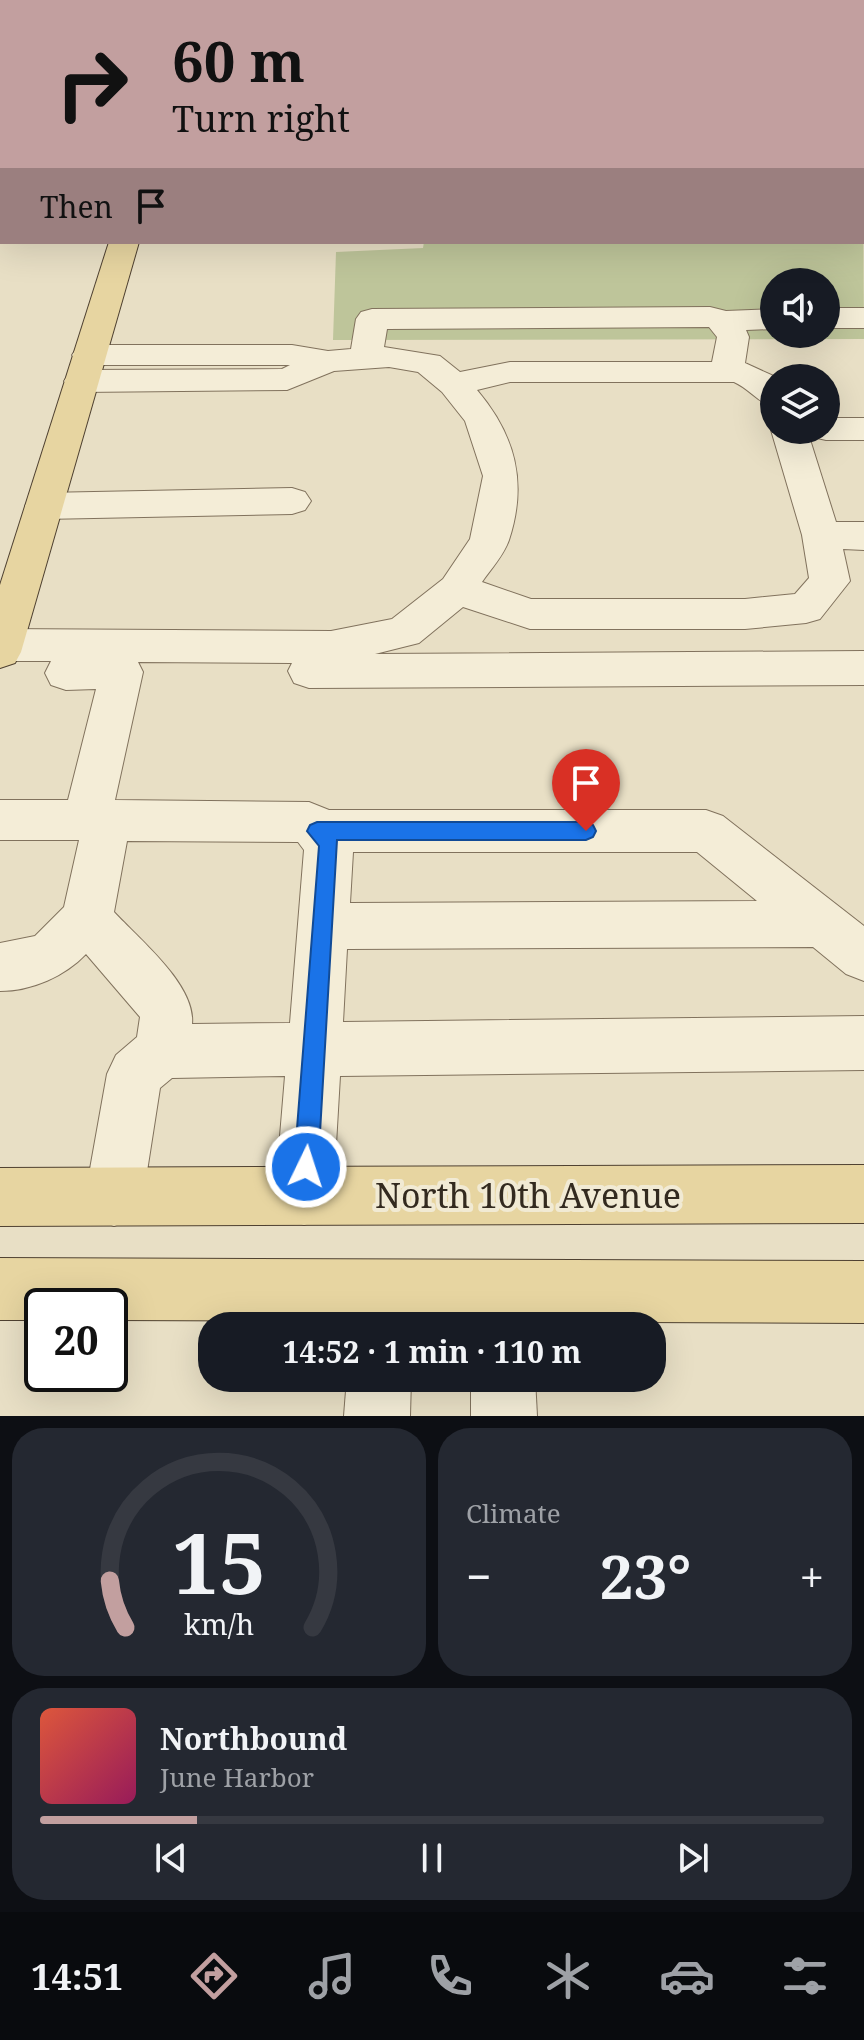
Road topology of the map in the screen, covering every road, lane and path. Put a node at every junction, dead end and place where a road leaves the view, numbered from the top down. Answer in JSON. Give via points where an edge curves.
{"nodes":[{"id":1,"x":123,"y":244,"type":"edge"},
{"id":2,"x":840,"y":318,"type":"edge"},
{"id":3,"x":864,"y":318,"type":"edge"},
{"id":4,"x":760,"y":320,"type":"edge"},
{"id":5,"x":725,"y":321,"type":"junction"},
{"id":6,"x":366,"y":359,"type":"junction"},
{"id":7,"x":85,"y":368,"type":"junction"},
{"id":8,"x":727,"y":372,"type":"junction"},
{"id":9,"x":760,"y":381,"type":"edge"},
{"id":10,"x":454,"y":384,"type":"junction"},
{"id":11,"x":840,"y":429,"type":"edge"},
{"id":12,"x":864,"y":429,"type":"edge"},
{"id":13,"x":793,"y":444,"type":"edge"},
{"id":14,"x":292,"y":501,"type":"dead end"},
{"id":15,"x":44,"y":506,"type":"junction"},
{"id":16,"x":821,"y":535,"type":"junction"},
{"id":17,"x":864,"y":536,"type":"edge"},
{"id":18,"x":457,"y":589,"type":"junction"},
{"id":19,"x":0,"y":654,"type":"edge"},
{"id":20,"x":864,"y":668,"type":"edge"},
{"id":21,"x":122,"y":672,"type":"junction"},
{"id":22,"x":0,"y":820,"type":"edge"},
{"id":23,"x":97,"y":820,"type":"junction"},
{"id":24,"x":317,"y":831,"type":"junction"},
{"id":25,"x":87,"y":919,"type":"junction"},
{"id":26,"x":823,"y":924,"type":"junction"},
{"id":27,"x":323,"y":926,"type":"junction"},
{"id":28,"x":864,"y":957,"type":"edge"},
{"id":29,"x":0,"y":967,"type":"edge"},
{"id":30,"x":864,"y":1043,"type":"edge"},
{"id":31,"x":162,"y":1051,"type":"junction"},
{"id":32,"x":314,"y":1051,"type":"junction"},
{"id":33,"x":864,"y":1194,"type":"edge"},
{"id":34,"x":304,"y":1196,"type":"junction"},
{"id":35,"x":0,"y":1197,"type":"edge"},
{"id":36,"x":114,"y":1197,"type":"junction"},
{"id":37,"x":0,"y":1289,"type":"edge"},
{"id":38,"x":864,"y":1292,"type":"edge"},
{"id":39,"x":381,"y":1308,"type":"edge"},
{"id":40,"x":501,"y":1309,"type":"edge"},
{"id":41,"x":378,"y":1392,"type":"edge"},
{"id":42,"x":503,"y":1392,"type":"edge"},
{"id":43,"x":377,"y":1416,"type":"edge"},
{"id":44,"x":504,"y":1416,"type":"edge"}],
"edges":[{"from":1,"to":7,"type":"main road"},
{"from":2,"to":3,"type":"street"},
{"from":4,"to":5,"type":"street"},
{"from":5,"to":6,"type":"street","via":[[372,319]]},
{"from":5,"to":8,"type":"street","via":[[733,337]]},
{"from":6,"to":7,"type":"street","via":[[328,361],[287,379],[234,367]]},
{"from":6,"to":10,"type":"street","via":[[428,363]]},
{"from":7,"to":15,"type":"main road"},
{"from":8,"to":9,"type":"street"},
{"from":8,"to":10,"type":"street","via":[[510,372]]},
{"from":10,"to":18,"type":"street","via":[[482,419],[501,476],[489,541]]},
{"from":11,"to":12,"type":"street"},
{"from":13,"to":16,"type":"street"},
{"from":14,"to":15,"type":"street"},
{"from":15,"to":19,"type":"main road"},
{"from":16,"to":17,"type":"street"},
{"from":16,"to":18,"type":"street","via":[[830,581],[806,608],[745,614],[530,614]]},
{"from":18,"to":19,"type":"street","via":[[404,632],[331,647]]},
{"from":19,"to":21,"type":"street"},
{"from":20,"to":21,"type":"street"},
{"from":21,"to":23,"type":"street"},
{"from":22,"to":23,"type":"street"},
{"from":23,"to":24,"type":"street","via":[[309,822]]},
{"from":23,"to":25,"type":"street"},
{"from":24,"to":26,"type":"street","via":[[706,831]]},
{"from":24,"to":27,"type":"street","via":[[329,843]]},
{"from":25,"to":29,"type":"street","via":[[51,955]]},
{"from":25,"to":31,"type":"street","via":[[167,1011]]},
{"from":26,"to":27,"type":"street"},
{"from":26,"to":28,"type":"street"},
{"from":27,"to":32,"type":"street"},
{"from":30,"to":32,"type":"street"},
{"from":31,"to":32,"type":"street"},
{"from":31,"to":36,"type":"street","via":[[135,1074]]},
{"from":32,"to":34,"type":"street"},
{"from":33,"to":34,"type":"main road","name":"North 10th Avenue"},
{"from":34,"to":36,"type":"main road","name":"North 10th Avenue"},
{"from":35,"to":36,"type":"main road","name":"North 10th Avenue"},
{"from":37,"to":39,"type":"main road"},
{"from":38,"to":40,"type":"main road"},
{"from":39,"to":40,"type":"main road"},
{"from":41,"to":43,"type":"street"},
{"from":42,"to":44,"type":"street"}]}
